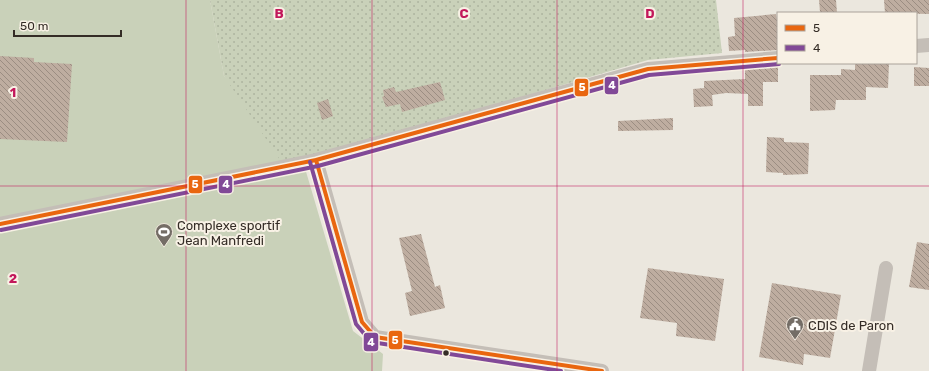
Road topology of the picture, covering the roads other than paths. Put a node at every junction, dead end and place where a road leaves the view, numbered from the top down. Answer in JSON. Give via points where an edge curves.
{"nodes":[{"id":1,"x":929,"y":44,"type":"edge"},
{"id":2,"x":917,"y":46,"type":"edge"},
{"id":3,"x":777,"y":58,"type":"edge"},
{"id":4,"x":316,"y":160,"type":"junction"},
{"id":5,"x":0,"y":224,"type":"edge"},
{"id":6,"x":886,"y":268,"type":"dead end"},
{"id":7,"x":602,"y":371,"type":"edge"},
{"id":8,"x":869,"y":371,"type":"edge"}],
"edges":[{"from":1,"to":2,"type":"street"},
{"from":3,"to":4,"type":"street","via":[[648,69]]},
{"from":4,"to":5,"type":"street"},
{"from":4,"to":7,"type":"street","via":[[362,322],[375,337]]},
{"from":6,"to":8,"type":"street"}]}
